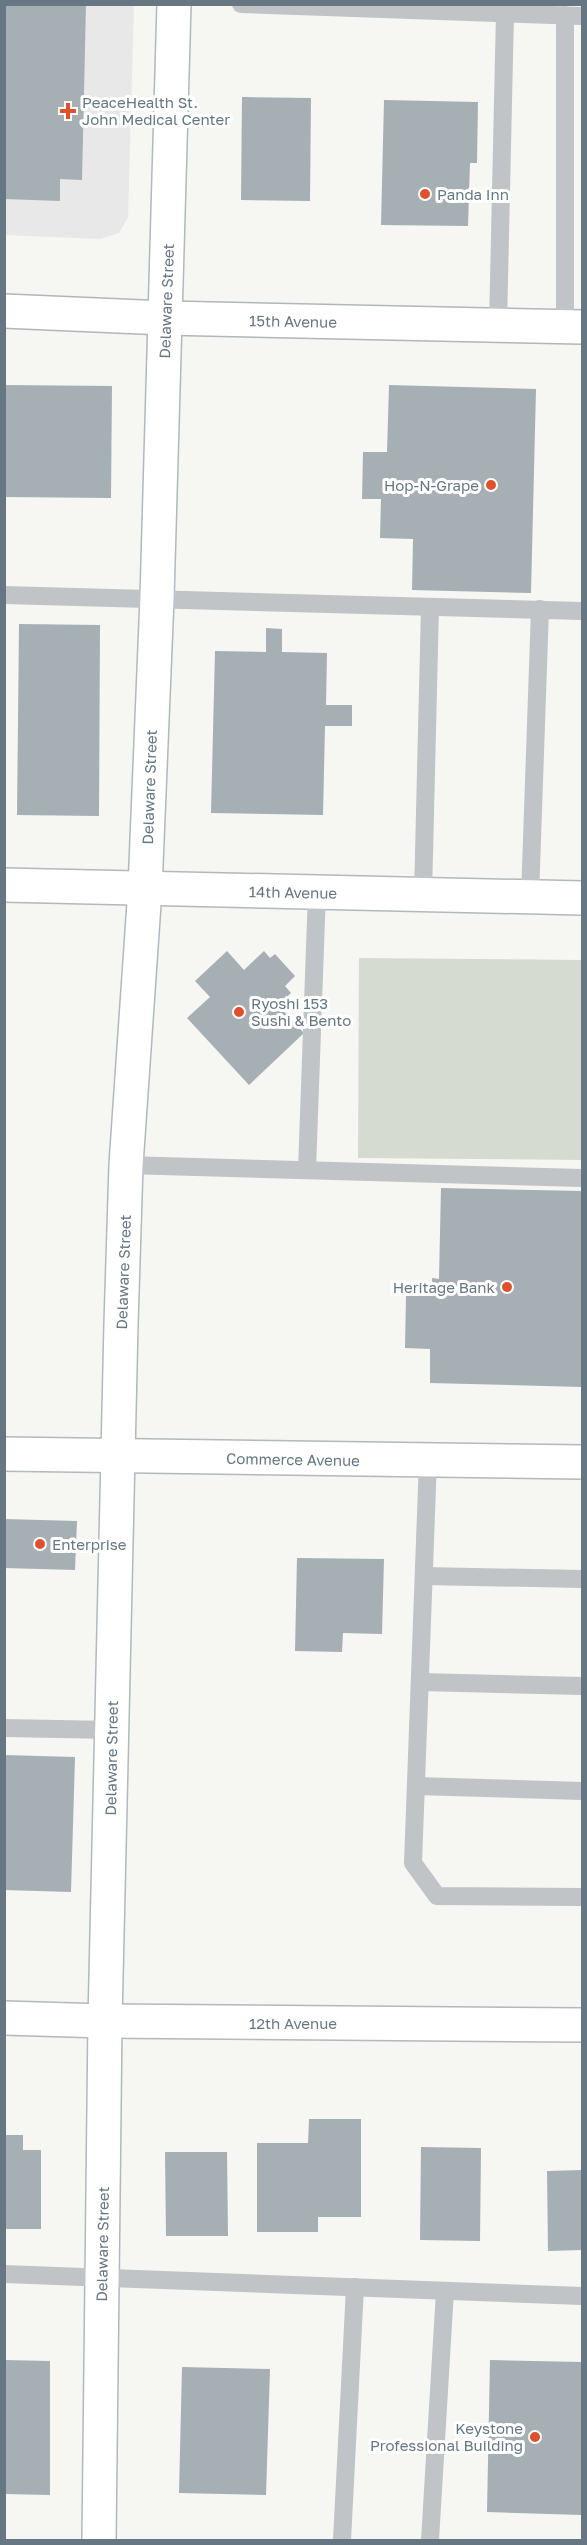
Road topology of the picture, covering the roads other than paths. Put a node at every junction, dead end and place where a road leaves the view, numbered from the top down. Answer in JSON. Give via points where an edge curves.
{"nodes":[{"id":1,"x":174,"y":4,"type":"edge"},
{"id":2,"x":241,"y":4,"type":"edge"},
{"id":3,"x":505,"y":13,"type":"junction"},
{"id":4,"x":574,"y":16,"type":"edge"},
{"id":5,"x":4,"y":311,"type":"edge"},
{"id":6,"x":165,"y":318,"type":"junction"},
{"id":7,"x":498,"y":325,"type":"junction"},
{"id":8,"x":574,"y":327,"type":"edge"},
{"id":9,"x":4,"y":595,"type":"edge"},
{"id":10,"x":157,"y":598,"type":"junction"},
{"id":11,"x":430,"y":607,"type":"junction"},
{"id":12,"x":540,"y":609,"type":"junction"},
{"id":13,"x":582,"y":611,"type":"edge"},
{"id":14,"x":4,"y":885,"type":"edge"},
{"id":15,"x":145,"y":889,"type":"junction"},
{"id":16,"x":317,"y":892,"type":"junction"},
{"id":17,"x":423,"y":895,"type":"junction"},
{"id":18,"x":530,"y":897,"type":"junction"},
{"id":19,"x":582,"y":898,"type":"edge"},
{"id":20,"x":126,"y":1166,"type":"junction"},
{"id":21,"x":307,"y":1170,"type":"junction"},
{"id":22,"x":582,"y":1178,"type":"edge"},
{"id":23,"x":4,"y":1454,"type":"edge"},
{"id":24,"x":117,"y":1457,"type":"junction"},
{"id":25,"x":428,"y":1460,"type":"junction"},
{"id":26,"x":582,"y":1462,"type":"edge"},
{"id":27,"x":424,"y":1576,"type":"junction"},
{"id":28,"x":582,"y":1578,"type":"edge"},
{"id":29,"x":420,"y":1682,"type":"junction"},
{"id":30,"x":582,"y":1686,"type":"edge"},
{"id":31,"x":4,"y":1728,"type":"edge"},
{"id":32,"x":112,"y":1730,"type":"junction"},
{"id":33,"x":416,"y":1786,"type":"junction"},
{"id":34,"x":582,"y":1791,"type":"edge"},
{"id":35,"x":582,"y":1898,"type":"edge"},
{"id":36,"x":4,"y":2018,"type":"edge"},
{"id":37,"x":105,"y":2021,"type":"junction"},
{"id":38,"x":582,"y":2025,"type":"edge"},
{"id":39,"x":4,"y":2274,"type":"edge"},
{"id":40,"x":101,"y":2276,"type":"junction"},
{"id":41,"x":356,"y":2287,"type":"junction"},
{"id":42,"x":445,"y":2291,"type":"junction"},
{"id":43,"x":582,"y":2296,"type":"edge"},
{"id":44,"x":99,"y":2541,"type":"edge"},
{"id":45,"x":342,"y":2541,"type":"edge"},
{"id":46,"x":430,"y":2541,"type":"edge"}],
"edges":[{"from":1,"to":6,"type":"street","name":"Delaware Street"},
{"from":2,"to":3,"type":"lane"},
{"from":3,"to":4,"type":"lane"},
{"from":3,"to":7,"type":"lane"},
{"from":4,"to":8,"type":"lane"},
{"from":5,"to":6,"type":"street","name":"15th Avenue"},
{"from":6,"to":7,"type":"street","name":"15th Avenue"},
{"from":6,"to":10,"type":"street","name":"Delaware Street"},
{"from":7,"to":8,"type":"street","name":"15th Avenue"},
{"from":9,"to":10,"type":"lane"},
{"from":10,"to":11,"type":"lane"},
{"from":10,"to":15,"type":"street","name":"Delaware Street"},
{"from":11,"to":12,"type":"lane"},
{"from":11,"to":17,"type":"lane"},
{"from":12,"to":13,"type":"lane"},
{"from":12,"to":18,"type":"lane"},
{"from":14,"to":15,"type":"street","name":"14th Avenue"},
{"from":15,"to":16,"type":"street","name":"14th Avenue"},
{"from":15,"to":20,"type":"street","name":"Delaware Street"},
{"from":16,"to":17,"type":"street","name":"14th Avenue"},
{"from":16,"to":21,"type":"lane"},
{"from":17,"to":18,"type":"street","name":"14th Avenue"},
{"from":18,"to":19,"type":"street","name":"14th Avenue"},
{"from":20,"to":21,"type":"lane"},
{"from":20,"to":24,"type":"street","name":"Delaware Street"},
{"from":21,"to":22,"type":"lane"},
{"from":23,"to":24,"type":"street","name":"Commerce Avenue"},
{"from":24,"to":25,"type":"street","name":"Commerce Avenue"},
{"from":24,"to":32,"type":"street","name":"Delaware Street"},
{"from":25,"to":26,"type":"street","name":"Commerce Avenue"},
{"from":25,"to":27,"type":"lane"},
{"from":27,"to":28,"type":"lane"},
{"from":27,"to":29,"type":"lane"},
{"from":29,"to":30,"type":"lane"},
{"from":29,"to":33,"type":"lane"},
{"from":31,"to":32,"type":"lane"},
{"from":32,"to":37,"type":"street","name":"Delaware Street"},
{"from":33,"to":34,"type":"lane"},
{"from":33,"to":35,"type":"lane","via":[[412,1863],[437,1896]]},
{"from":36,"to":37,"type":"street","name":"12th Avenue"},
{"from":37,"to":38,"type":"street","name":"12th Avenue"},
{"from":37,"to":40,"type":"street","name":"Delaware Street"},
{"from":39,"to":40,"type":"lane"},
{"from":40,"to":41,"type":"lane"},
{"from":40,"to":44,"type":"street","name":"Delaware Street"},
{"from":41,"to":42,"type":"lane"},
{"from":41,"to":45,"type":"lane"},
{"from":42,"to":43,"type":"lane"},
{"from":42,"to":46,"type":"lane"}]}
